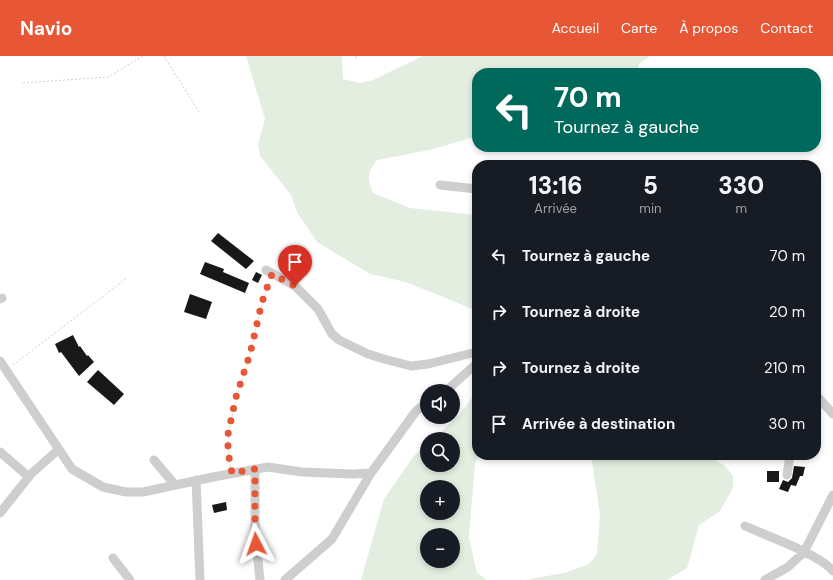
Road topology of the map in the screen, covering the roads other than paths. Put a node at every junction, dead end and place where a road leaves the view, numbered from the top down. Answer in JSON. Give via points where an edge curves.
{"nodes":[{"id":1,"x":440,"y":185,"type":"dead end"},
{"id":2,"x":472,"y":188,"type":"edge"},
{"id":3,"x":269,"y":272,"type":"road end"},
{"id":4,"x":472,"y":353,"type":"edge"},
{"id":5,"x":0,"y":361,"type":"edge"},
{"id":6,"x":472,"y":368,"type":"edge"},
{"id":7,"x":454,"y":384,"type":"edge"},
{"id":8,"x":821,"y":400,"type":"edge"},
{"id":9,"x":420,"y":408,"type":"edge"},
{"id":10,"x":832,"y":410,"type":"edge"},
{"id":11,"x":59,"y":449,"type":"junction"},
{"id":12,"x":0,"y":452,"type":"edge"},
{"id":13,"x":154,"y":460,"type":"dead end"},
{"id":14,"x":789,"y":460,"type":"edge"},
{"id":15,"x":255,"y":469,"type":"junction"},
{"id":16,"x":371,"y":473,"type":"junction"},
{"id":17,"x":787,"y":475,"type":"dead end"},
{"id":18,"x":29,"y":477,"type":"junction"},
{"id":19,"x":196,"y":480,"type":"junction"},
{"id":20,"x":175,"y":485,"type":"junction"},
{"id":21,"x":833,"y":495,"type":"edge"},
{"id":22,"x":0,"y":513,"type":"edge"},
{"id":23,"x":829,"y":515,"type":"edge"},
{"id":24,"x":746,"y":526,"type":"dead end"},
{"id":25,"x":804,"y":552,"type":"junction"},
{"id":26,"x":112,"y":558,"type":"dead end"},
{"id":27,"x":833,"y":571,"type":"edge"},
{"id":28,"x":130,"y":580,"type":"edge"},
{"id":29,"x":200,"y":580,"type":"edge"},
{"id":30,"x":260,"y":580,"type":"edge"},
{"id":31,"x":285,"y":580,"type":"edge"},
{"id":32,"x":766,"y":580,"type":"edge"}],
"edges":[{"from":1,"to":2,"type":"street"},
{"from":3,"to":4,"type":"street","via":[[295,286],[318,309],[332,334],[339,340],[368,354],[411,366]]},
{"from":5,"to":11,"type":"street"},
{"from":6,"to":7,"type":"street"},
{"from":8,"to":10,"type":"street"},
{"from":9,"to":16,"type":"street"},
{"from":11,"to":18,"type":"street"},
{"from":11,"to":20,"type":"street","via":[[72,469],[103,487],[126,492],[143,492]]},
{"from":12,"to":18,"type":"street"},
{"from":13,"to":20,"type":"street"},
{"from":14,"to":17,"type":"street"},
{"from":15,"to":16,"type":"street","via":[[268,467],[302,472]]},
{"from":15,"to":19,"type":"street"},
{"from":15,"to":30,"type":"street","via":[[255,532]]},
{"from":16,"to":31,"type":"street","via":[[332,539]]},
{"from":18,"to":22,"type":"street"},
{"from":19,"to":20,"type":"street"},
{"from":19,"to":29,"type":"street"},
{"from":21,"to":23,"type":"street"},
{"from":23,"to":25,"type":"street"},
{"from":24,"to":25,"type":"street"},
{"from":25,"to":27,"type":"street","via":[[828,565]]},
{"from":25,"to":32,"type":"street","via":[[788,567]]},
{"from":26,"to":28,"type":"street"}]}
